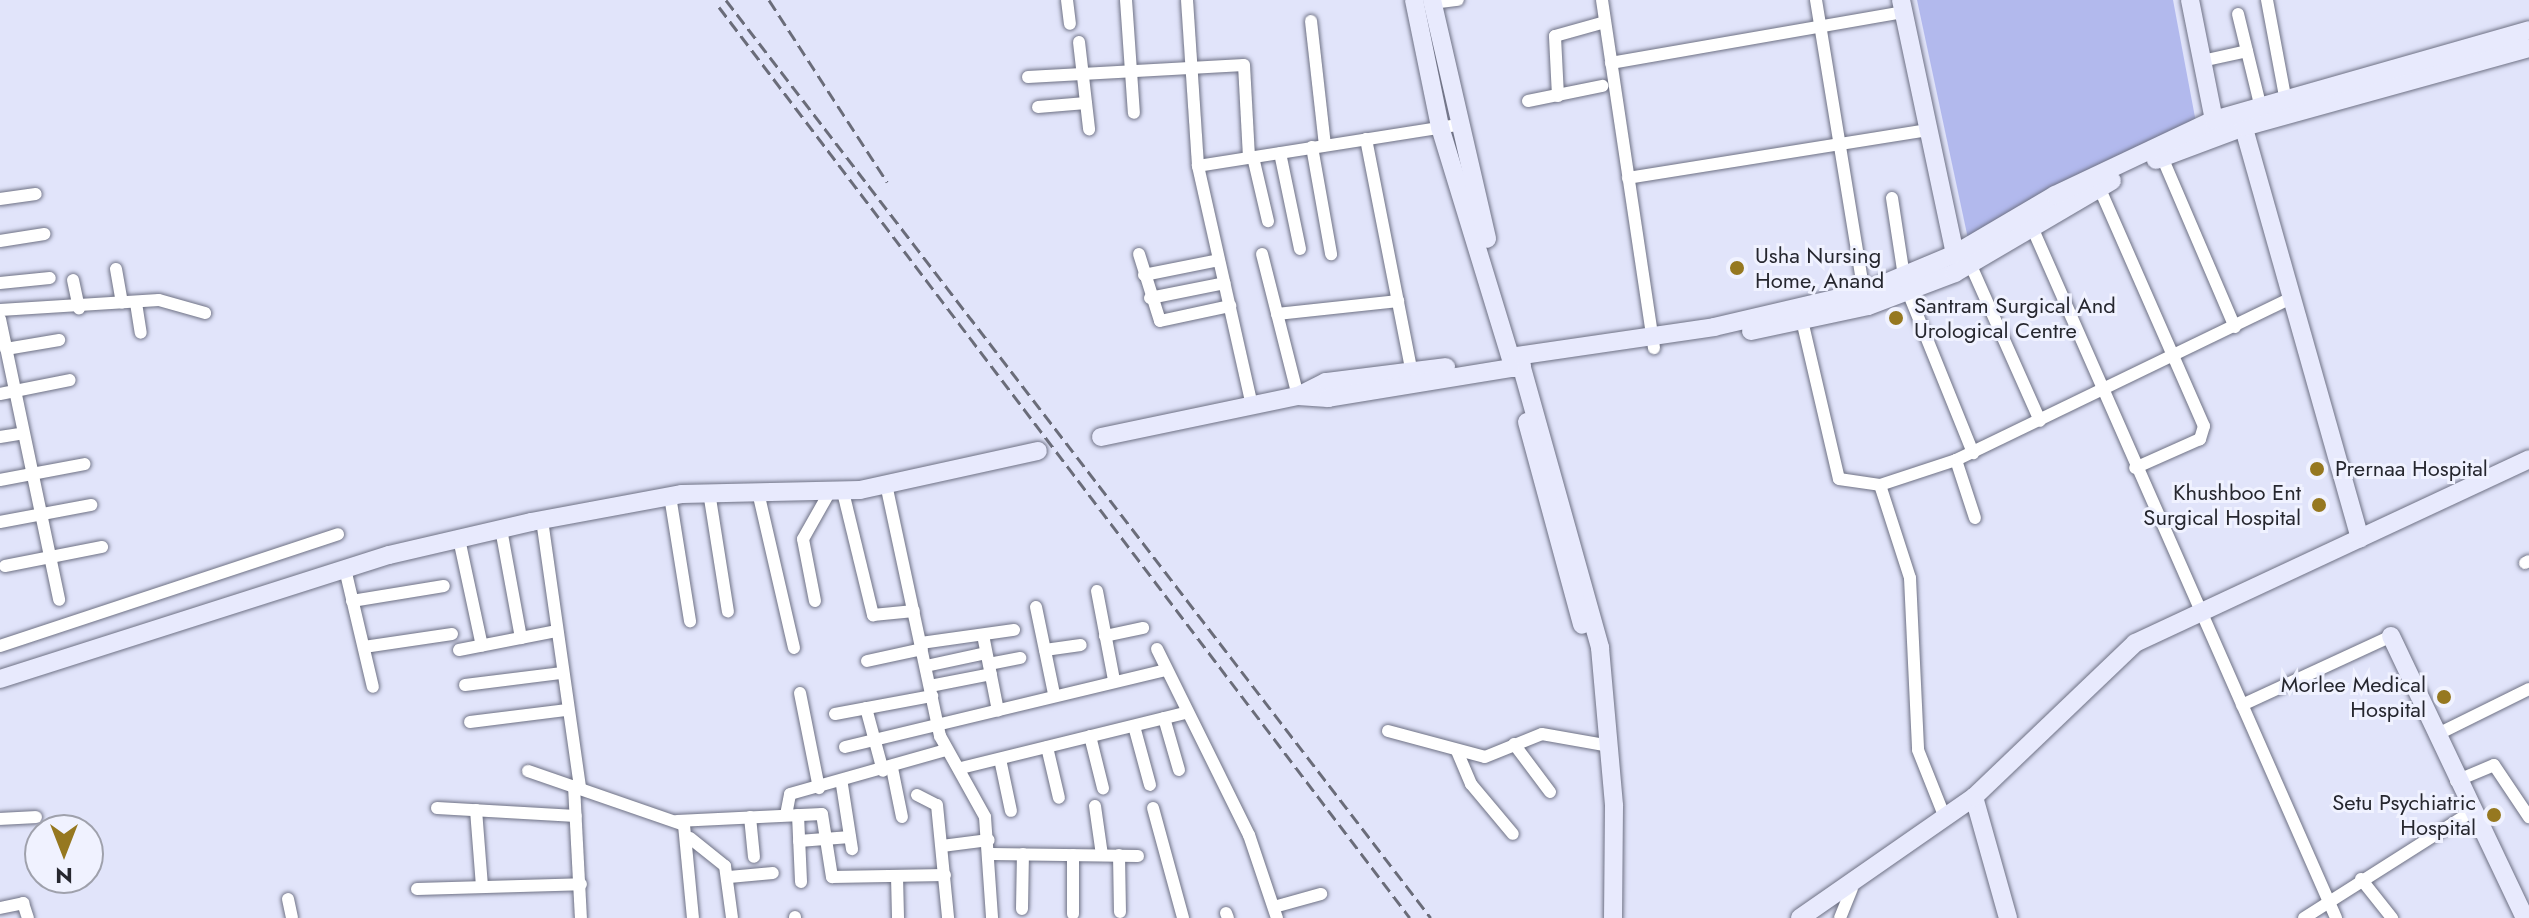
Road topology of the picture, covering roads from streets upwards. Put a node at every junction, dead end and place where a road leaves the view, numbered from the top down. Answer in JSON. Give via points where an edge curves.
{"nodes":[{"id":1,"x":1067,"y":0,"type":"edge"},
{"id":2,"x":1126,"y":0,"type":"edge"},
{"id":3,"x":1187,"y":0,"type":"edge"},
{"id":4,"x":1458,"y":0,"type":"edge"},
{"id":5,"x":1602,"y":0,"type":"edge"},
{"id":6,"x":1816,"y":0,"type":"edge"},
{"id":7,"x":2267,"y":0,"type":"edge"},
{"id":8,"x":1426,"y":1,"type":"edge"},
{"id":9,"x":2195,"y":1,"type":"edge"},
{"id":10,"x":1902,"y":6,"type":"edge"},
{"id":11,"x":2238,"y":14,"type":"dead end"},
{"id":12,"x":1311,"y":21,"type":"dead end"},
{"id":13,"x":1605,"y":22,"type":"junction"},
{"id":14,"x":1070,"y":24,"type":"dead end"},
{"id":15,"x":1820,"y":26,"type":"junction"},
{"id":16,"x":2529,"y":30,"type":"edge"},
{"id":17,"x":1079,"y":42,"type":"dead end"},
{"id":18,"x":2529,"y":48,"type":"edge"},
{"id":19,"x":2247,"y":51,"type":"junction"},
{"id":20,"x":2202,"y":61,"type":"junction"},
{"id":21,"x":1611,"y":63,"type":"junction"},
{"id":22,"x":1192,"y":68,"type":"junction"},
{"id":23,"x":1133,"y":71,"type":"junction"},
{"id":24,"x":1082,"y":74,"type":"junction"},
{"id":25,"x":1028,"y":77,"type":"dead end"},
{"id":26,"x":1602,"y":86,"type":"dead end"},
{"id":27,"x":1558,"y":96,"type":"junction"},
{"id":28,"x":2285,"y":96,"type":"junction"},
{"id":29,"x":1528,"y":101,"type":"dead end"},
{"id":30,"x":1086,"y":103,"type":"junction"},
{"id":31,"x":2260,"y":104,"type":"junction"},
{"id":32,"x":1038,"y":107,"type":"dead end"},
{"id":33,"x":1134,"y":113,"type":"dead end"},
{"id":34,"x":2242,"y":119,"type":"junction"},
{"id":35,"x":1448,"y":126,"type":"junction"},
{"id":36,"x":2216,"y":128,"type":"junction"},
{"id":37,"x":1089,"y":129,"type":"dead end"},
{"id":38,"x":1928,"y":130,"type":"junction"},
{"id":39,"x":1366,"y":139,"type":"junction"},
{"id":40,"x":1840,"y":144,"type":"junction"},
{"id":41,"x":1318,"y":146,"type":"junction"},
{"id":42,"x":1280,"y":153,"type":"junction"},
{"id":43,"x":2162,"y":157,"type":"junction"},
{"id":44,"x":1251,"y":158,"type":"junction"},
{"id":45,"x":1198,"y":166,"type":"junction"},
{"id":46,"x":1628,"y":178,"type":"junction"},
{"id":47,"x":2099,"y":187,"type":"junction"},
{"id":48,"x":36,"y":194,"type":"dead end"},
{"id":49,"x":1892,"y":198,"type":"dead end"},
{"id":50,"x":0,"y":199,"type":"edge"},
{"id":51,"x":1268,"y":221,"type":"dead end"},
{"id":52,"x":2031,"y":225,"type":"junction"},
{"id":53,"x":44,"y":234,"type":"dead end"},
{"id":54,"x":0,"y":241,"type":"edge"},
{"id":55,"x":1300,"y":249,"type":"dead end"},
{"id":56,"x":1139,"y":254,"type":"dead end"},
{"id":57,"x":1262,"y":254,"type":"dead end"},
{"id":58,"x":1331,"y":254,"type":"dead end"},
{"id":59,"x":1963,"y":256,"type":"junction"},
{"id":60,"x":1219,"y":260,"type":"junction"},
{"id":61,"x":116,"y":269,"type":"dead end"},
{"id":62,"x":1144,"y":275,"type":"junction"},
{"id":63,"x":50,"y":278,"type":"dead end"},
{"id":64,"x":73,"y":280,"type":"dead end"},
{"id":65,"x":0,"y":283,"type":"edge"},
{"id":66,"x":1225,"y":283,"type":"junction"},
{"id":67,"x":1906,"y":284,"type":"junction"},
{"id":68,"x":1864,"y":292,"type":"junction"},
{"id":69,"x":2293,"y":297,"type":"junction"},
{"id":70,"x":1150,"y":298,"type":"junction"},
{"id":71,"x":1398,"y":301,"type":"junction"},
{"id":72,"x":129,"y":302,"type":"junction"},
{"id":73,"x":1230,"y":306,"type":"junction"},
{"id":74,"x":79,"y":308,"type":"junction"},
{"id":75,"x":0,"y":310,"type":"edge"},
{"id":76,"x":205,"y":313,"type":"dead end"},
{"id":77,"x":1277,"y":314,"type":"junction"},
{"id":78,"x":1801,"y":316,"type":"junction"},
{"id":79,"x":0,"y":319,"type":"edge"},
{"id":80,"x":2235,"y":327,"type":"junction"},
{"id":81,"x":141,"y":333,"type":"dead end"},
{"id":82,"x":59,"y":340,"type":"dead end"},
{"id":83,"x":1653,"y":343,"type":"junction"},
{"id":84,"x":6,"y":349,"type":"junction"},
{"id":85,"x":2173,"y":354,"type":"junction"},
{"id":86,"x":1517,"y":363,"type":"junction"},
{"id":87,"x":1412,"y":376,"type":"junction"},
{"id":88,"x":70,"y":380,"type":"dead end"},
{"id":89,"x":2102,"y":388,"type":"junction"},
{"id":90,"x":7,"y":393,"type":"edge"},
{"id":91,"x":1298,"y":396,"type":"junction"},
{"id":92,"x":1252,"y":406,"type":"junction"},
{"id":93,"x":2040,"y":421,"type":"junction"},
{"id":94,"x":20,"y":434,"type":"junction"},
{"id":95,"x":0,"y":437,"type":"edge"},
{"id":96,"x":1101,"y":437,"type":"dead end"},
{"id":97,"x":1038,"y":451,"type":"dead end"},
{"id":98,"x":1973,"y":453,"type":"junction"},
{"id":99,"x":2529,"y":459,"type":"edge"},
{"id":100,"x":1956,"y":460,"type":"junction"},
{"id":101,"x":85,"y":464,"type":"dead end"},
{"id":102,"x":2135,"y":468,"type":"junction"},
{"id":103,"x":28,"y":475,"type":"junction"},
{"id":104,"x":0,"y":480,"type":"edge"},
{"id":105,"x":886,"y":484,"type":"junction"},
{"id":106,"x":1880,"y":485,"type":"junction"},
{"id":107,"x":709,"y":492,"type":"junction"},
{"id":108,"x":758,"y":492,"type":"junction"},
{"id":109,"x":836,"y":492,"type":"junction"},
{"id":110,"x":670,"y":496,"type":"junction"},
{"id":111,"x":91,"y":505,"type":"dead end"},
{"id":112,"x":37,"y":515,"type":"junction"},
{"id":113,"x":1975,"y":518,"type":"dead end"},
{"id":114,"x":542,"y":520,"type":"junction"},
{"id":115,"x":0,"y":522,"type":"edge"},
{"id":116,"x":501,"y":529,"type":"junction"},
{"id":117,"x":338,"y":534,"type":"dead end"},
{"id":118,"x":459,"y":539,"type":"junction"},
{"id":119,"x":2360,"y":539,"type":"junction"},
{"id":120,"x":102,"y":547,"type":"dead end"},
{"id":121,"x":47,"y":557,"type":"junction"},
{"id":122,"x":5,"y":566,"type":"dead end"},
{"id":123,"x":345,"y":569,"type":"junction"},
{"id":124,"x":444,"y":586,"type":"dead end"},
{"id":125,"x":1097,"y":591,"type":"dead end"},
{"id":126,"x":59,"y":600,"type":"dead end"},
{"id":127,"x":352,"y":601,"type":"junction"},
{"id":128,"x":815,"y":601,"type":"dead end"},
{"id":129,"x":1036,"y":607,"type":"dead end"},
{"id":130,"x":2197,"y":610,"type":"junction"},
{"id":131,"x":914,"y":611,"type":"junction"},
{"id":132,"x":728,"y":612,"type":"dead end"},
{"id":133,"x":690,"y":621,"type":"dead end"},
{"id":134,"x":1143,"y":628,"type":"dead end"},
{"id":135,"x":1014,"y":630,"type":"dead end"},
{"id":136,"x":557,"y":631,"type":"junction"},
{"id":137,"x":452,"y":634,"type":"dead end"},
{"id":138,"x":983,"y":635,"type":"junction"},
{"id":139,"x":1105,"y":636,"type":"junction"},
{"id":140,"x":2391,"y":636,"type":"joint"},
{"id":141,"x":521,"y":638,"type":"junction"},
{"id":142,"x":1081,"y":645,"type":"dead end"},
{"id":143,"x":0,"y":646,"type":"edge"},
{"id":144,"x":482,"y":646,"type":"junction"},
{"id":145,"x":921,"y":646,"type":"junction"},
{"id":146,"x":364,"y":647,"type":"junction"},
{"id":147,"x":794,"y":648,"type":"dead end"},
{"id":148,"x":1157,"y":649,"type":"dead end"},
{"id":149,"x":459,"y":650,"type":"dead end"},
{"id":150,"x":1045,"y":650,"type":"junction"},
{"id":151,"x":1020,"y":658,"type":"dead end"},
{"id":152,"x":867,"y":661,"type":"dead end"},
{"id":153,"x":989,"y":664,"type":"junction"},
{"id":154,"x":926,"y":666,"type":"junction"},
{"id":155,"x":1166,"y":670,"type":"junction"},
{"id":156,"x":562,"y":673,"type":"junction"},
{"id":157,"x":0,"y":679,"type":"edge"},
{"id":158,"x":1114,"y":680,"type":"junction"},
{"id":159,"x":465,"y":685,"type":"dead end"},
{"id":160,"x":373,"y":687,"type":"dead end"},
{"id":161,"x":2529,"y":689,"type":"edge"},
{"id":162,"x":931,"y":691,"type":"junction"},
{"id":163,"x":800,"y":693,"type":"dead end"},
{"id":164,"x":1054,"y":694,"type":"junction"},
{"id":165,"x":2242,"y":705,"type":"junction"},
{"id":166,"x":866,"y":708,"type":"junction"},
{"id":167,"x":567,"y":710,"type":"junction"},
{"id":168,"x":998,"y":711,"type":"junction"},
{"id":169,"x":1185,"y":713,"type":"junction"},
{"id":170,"x":835,"y":714,"type":"dead end"},
{"id":171,"x":1164,"y":718,"type":"junction"},
{"id":172,"x":470,"y":722,"type":"dead end"},
{"id":173,"x":937,"y":722,"type":"junction"},
{"id":174,"x":1134,"y":726,"type":"junction"},
{"id":175,"x":1388,"y":731,"type":"dead end"},
{"id":176,"x":2436,"y":735,"type":"junction"},
{"id":177,"x":1090,"y":736,"type":"junction"},
{"id":178,"x":875,"y":739,"type":"junction"},
{"id":179,"x":1514,"y":744,"type":"junction"},
{"id":180,"x":845,"y":747,"type":"dead end"},
{"id":181,"x":1047,"y":747,"type":"junction"},
{"id":182,"x":1605,"y":747,"type":"junction"},
{"id":183,"x":945,"y":750,"type":"junction"},
{"id":184,"x":1457,"y":751,"type":"junction"},
{"id":185,"x":1000,"y":759,"type":"junction"},
{"id":186,"x":961,"y":768,"type":"junction"},
{"id":187,"x":887,"y":769,"type":"junction"},
{"id":188,"x":1179,"y":770,"type":"dead end"},
{"id":189,"x":528,"y":771,"type":"dead end"},
{"id":190,"x":2456,"y":781,"type":"junction"},
{"id":191,"x":842,"y":785,"type":"junction"},
{"id":192,"x":1150,"y":785,"type":"dead end"},
{"id":193,"x":577,"y":787,"type":"junction"},
{"id":194,"x":819,"y":788,"type":"junction"},
{"id":195,"x":1103,"y":788,"type":"dead end"},
{"id":196,"x":1550,"y":792,"type":"dead end"},
{"id":197,"x":917,"y":795,"type":"dead end"},
{"id":198,"x":1974,"y":797,"type":"junction"},
{"id":199,"x":1059,"y":798,"type":"dead end"},
{"id":200,"x":1095,"y":806,"type":"dead end"},
{"id":201,"x":437,"y":808,"type":"dead end"},
{"id":202,"x":1153,"y":808,"type":"dead end"},
{"id":203,"x":476,"y":810,"type":"junction"},
{"id":204,"x":1011,"y":811,"type":"dead end"},
{"id":205,"x":2471,"y":812,"type":"junction"},
{"id":206,"x":792,"y":815,"type":"junction"},
{"id":207,"x":576,"y":816,"type":"junction"},
{"id":208,"x":750,"y":817,"type":"junction"},
{"id":209,"x":902,"y":817,"type":"dead end"},
{"id":210,"x":2529,"y":817,"type":"edge"},
{"id":211,"x":24,"y":818,"type":"edge"},
{"id":212,"x":1945,"y":818,"type":"junction"},
{"id":213,"x":0,"y":819,"type":"edge"},
{"id":214,"x":677,"y":821,"type":"junction"},
{"id":215,"x":1513,"y":834,"type":"dead end"},
{"id":216,"x":690,"y":838,"type":"junction"},
{"id":217,"x":826,"y":839,"type":"junction"},
{"id":218,"x":989,"y":840,"type":"junction"},
{"id":219,"x":799,"y":841,"type":"junction"},
{"id":220,"x":942,"y":846,"type":"junction"},
{"id":221,"x":991,"y":854,"type":"junction"},
{"id":222,"x":1023,"y":854,"type":"junction"},
{"id":223,"x":1073,"y":855,"type":"junction"},
{"id":224,"x":1102,"y":855,"type":"junction"},
{"id":225,"x":1119,"y":855,"type":"junction"},
{"id":226,"x":1138,"y":856,"type":"dead end"},
{"id":227,"x":754,"y":857,"type":"dead end"},
{"id":228,"x":773,"y":873,"type":"dead end"},
{"id":229,"x":945,"y":875,"type":"junction"},
{"id":230,"x":897,"y":876,"type":"junction"},
{"id":231,"x":729,"y":877,"type":"junction"},
{"id":232,"x":2361,"y":879,"type":"junction"},
{"id":233,"x":801,"y":882,"type":"dead end"},
{"id":234,"x":581,"y":884,"type":"junction"},
{"id":235,"x":482,"y":887,"type":"junction"},
{"id":236,"x":1852,"y":888,"type":"junction"},
{"id":237,"x":417,"y":889,"type":"dead end"},
{"id":238,"x":1321,"y":894,"type":"dead end"},
{"id":239,"x":288,"y":899,"type":"dead end"},
{"id":240,"x":2327,"y":899,"type":"junction"},
{"id":241,"x":0,"y":908,"type":"edge"},
{"id":242,"x":1022,"y":909,"type":"dead end"},
{"id":243,"x":1120,"y":912,"type":"dead end"},
{"id":244,"x":1276,"y":912,"type":"edge"},
{"id":245,"x":1073,"y":914,"type":"dead end"},
{"id":246,"x":2522,"y":914,"type":"edge"},
{"id":247,"x":28,"y":918,"type":"edge"},
{"id":248,"x":292,"y":918,"type":"edge"},
{"id":249,"x":581,"y":918,"type":"edge"},
{"id":250,"x":693,"y":918,"type":"edge"},
{"id":251,"x":732,"y":918,"type":"edge"},
{"id":252,"x":898,"y":918,"type":"edge"},
{"id":253,"x":948,"y":918,"type":"edge"},
{"id":254,"x":992,"y":918,"type":"edge"},
{"id":255,"x":1183,"y":918,"type":"edge"},
{"id":256,"x":1603,"y":918,"type":"edge"},
{"id":257,"x":1613,"y":918,"type":"edge"},
{"id":258,"x":1800,"y":918,"type":"edge"},
{"id":259,"x":1840,"y":918,"type":"edge"},
{"id":260,"x":2008,"y":918,"type":"edge"},
{"id":261,"x":2304,"y":918,"type":"edge"},
{"id":262,"x":2336,"y":918,"type":"edge"},
{"id":263,"x":2392,"y":918,"type":"edge"}],
"edges":[{"from":1,"to":14,"type":"street"},
{"from":2,"to":23,"type":"street"},
{"from":3,"to":22,"type":"street"},
{"from":4,"to":8,"type":"street"},
{"from":5,"to":13,"type":"street"},
{"from":6,"to":15,"type":"street"},
{"from":7,"to":28,"type":"street"},
{"from":8,"to":35,"type":"street"},
{"from":9,"to":20,"type":"street"},
{"from":10,"to":15,"type":"street"},
{"from":10,"to":38,"type":"street"},
{"from":11,"to":19,"type":"street"},
{"from":12,"to":41,"type":"street"},
{"from":13,"to":21,"type":"street"},
{"from":13,"to":27,"type":"street","via":[[1555,36]]},
{"from":15,"to":21,"type":"street"},
{"from":15,"to":40,"type":"street"},
{"from":16,"to":28,"type":"street"},
{"from":17,"to":24,"type":"street"},
{"from":18,"to":34,"type":"street"},
{"from":19,"to":20,"type":"street"},
{"from":19,"to":31,"type":"street"},
{"from":20,"to":36,"type":"street"},
{"from":21,"to":46,"type":"street"},
{"from":22,"to":23,"type":"street"},
{"from":22,"to":44,"type":"street","via":[[1244,65]]},
{"from":22,"to":45,"type":"street"},
{"from":23,"to":24,"type":"street"},
{"from":23,"to":33,"type":"street"},
{"from":24,"to":25,"type":"street"},
{"from":24,"to":30,"type":"street"},
{"from":26,"to":27,"type":"street"},
{"from":27,"to":29,"type":"street"},
{"from":28,"to":31,"type":"street"},
{"from":30,"to":32,"type":"street"},
{"from":30,"to":37,"type":"street"},
{"from":31,"to":34,"type":"street"},
{"from":34,"to":36,"type":"street"},
{"from":34,"to":69,"type":"street"},
{"from":35,"to":39,"type":"street"},
{"from":35,"to":86,"type":"street"},
{"from":36,"to":43,"type":"street"},
{"from":36,"to":59,"type":"street"},
{"from":38,"to":40,"type":"street"},
{"from":38,"to":59,"type":"street"},
{"from":39,"to":41,"type":"street"},
{"from":39,"to":71,"type":"street"},
{"from":40,"to":46,"type":"street"},
{"from":40,"to":68,"type":"street"},
{"from":41,"to":42,"type":"street"},
{"from":41,"to":58,"type":"street"},
{"from":42,"to":44,"type":"street"},
{"from":42,"to":55,"type":"street"},
{"from":43,"to":47,"type":"street"},
{"from":43,"to":80,"type":"street"},
{"from":44,"to":45,"type":"street"},
{"from":44,"to":51,"type":"street"},
{"from":45,"to":60,"type":"street"},
{"from":46,"to":83,"type":"street"},
{"from":47,"to":52,"type":"street"},
{"from":47,"to":85,"type":"street"},
{"from":48,"to":50,"type":"street"},
{"from":49,"to":67,"type":"street"},
{"from":52,"to":59,"type":"street"},
{"from":52,"to":89,"type":"street"},
{"from":53,"to":54,"type":"street"},
{"from":56,"to":62,"type":"street"},
{"from":57,"to":77,"type":"street"},
{"from":59,"to":67,"type":"street"},
{"from":59,"to":93,"type":"street"},
{"from":60,"to":62,"type":"street"},
{"from":60,"to":66,"type":"street"},
{"from":61,"to":72,"type":"street"},
{"from":62,"to":70,"type":"street"},
{"from":63,"to":65,"type":"street"},
{"from":64,"to":74,"type":"street"},
{"from":66,"to":70,"type":"street"},
{"from":66,"to":73,"type":"street"},
{"from":67,"to":68,"type":"street"},
{"from":67,"to":78,"type":"street"},
{"from":67,"to":98,"type":"street"},
{"from":68,"to":78,"type":"street"},
{"from":69,"to":80,"type":"street"},
{"from":69,"to":119,"type":"street"},
{"from":70,"to":73,"type":"street","via":[[1160,321]]},
{"from":71,"to":77,"type":"street"},
{"from":71,"to":87,"type":"street"},
{"from":72,"to":74,"type":"street"},
{"from":72,"to":76,"type":"street","via":[[174,302]]},
{"from":72,"to":81,"type":"street"},
{"from":73,"to":92,"type":"street"},
{"from":74,"to":75,"type":"street"},
{"from":77,"to":91,"type":"street"},
{"from":78,"to":83,"type":"street"},
{"from":78,"to":106,"type":"street","via":[[1839,479]]},
{"from":79,"to":84,"type":"street"},
{"from":80,"to":85,"type":"street"},
{"from":82,"to":84,"type":"street"},
{"from":83,"to":86,"type":"street"},
{"from":84,"to":90,"type":"street"},
{"from":85,"to":89,"type":"street"},
{"from":85,"to":102,"type":"street","via":[[2204,434]]},
{"from":86,"to":87,"type":"street"},
{"from":86,"to":182,"type":"street","via":[[1580,558],[1600,648]]},
{"from":87,"to":91,"type":"street"},
{"from":88,"to":90,"type":"street"},
{"from":89,"to":93,"type":"street"},
{"from":89,"to":102,"type":"street"},
{"from":90,"to":94,"type":"street"},
{"from":91,"to":92,"type":"street"},
{"from":92,"to":96,"type":"street"},
{"from":93,"to":98,"type":"street"},
{"from":94,"to":95,"type":"street"},
{"from":94,"to":103,"type":"street"},
{"from":97,"to":105,"type":"street"},
{"from":98,"to":100,"type":"street"},
{"from":99,"to":119,"type":"street"},
{"from":100,"to":106,"type":"street"},
{"from":100,"to":113,"type":"street"},
{"from":101,"to":103,"type":"street"},
{"from":102,"to":130,"type":"street"},
{"from":103,"to":104,"type":"street"},
{"from":103,"to":112,"type":"street"},
{"from":105,"to":109,"type":"street"},
{"from":105,"to":131,"type":"street"},
{"from":106,"to":212,"type":"street","via":[[1910,578],[1918,750]]},
{"from":107,"to":108,"type":"street"},
{"from":107,"to":110,"type":"street"},
{"from":107,"to":132,"type":"street"},
{"from":108,"to":109,"type":"street"},
{"from":108,"to":147,"type":"street"},
{"from":109,"to":128,"type":"street","via":[[804,531]]},
{"from":109,"to":131,"type":"street","via":[[873,615]]},
{"from":110,"to":114,"type":"street"},
{"from":110,"to":133,"type":"street"},
{"from":111,"to":112,"type":"street"},
{"from":112,"to":115,"type":"street"},
{"from":112,"to":121,"type":"street"},
{"from":114,"to":116,"type":"street"},
{"from":114,"to":136,"type":"street"},
{"from":116,"to":118,"type":"street"},
{"from":116,"to":141,"type":"street"},
{"from":117,"to":143,"type":"street"},
{"from":118,"to":123,"type":"street"},
{"from":118,"to":144,"type":"street"},
{"from":119,"to":130,"type":"street"},
{"from":120,"to":121,"type":"street"},
{"from":121,"to":122,"type":"street"},
{"from":121,"to":126,"type":"street"},
{"from":123,"to":127,"type":"street"},
{"from":123,"to":157,"type":"street"},
{"from":124,"to":127,"type":"street"},
{"from":125,"to":139,"type":"street"},
{"from":127,"to":146,"type":"street"},
{"from":129,"to":150,"type":"street"},
{"from":130,"to":165,"type":"street"},
{"from":130,"to":198,"type":"street","via":[[2135,643]]},
{"from":131,"to":145,"type":"street"},
{"from":134,"to":139,"type":"street"},
{"from":135,"to":138,"type":"street"},
{"from":136,"to":141,"type":"street"},
{"from":136,"to":156,"type":"street"},
{"from":137,"to":146,"type":"street"},
{"from":138,"to":145,"type":"street"},
{"from":138,"to":153,"type":"street"},
{"from":139,"to":158,"type":"street"},
{"from":140,"to":165,"type":"street"},
{"from":140,"to":176,"type":"street"},
{"from":141,"to":144,"type":"street"},
{"from":142,"to":150,"type":"street"},
{"from":144,"to":149,"type":"street"},
{"from":145,"to":152,"type":"street"},
{"from":145,"to":154,"type":"street"},
{"from":146,"to":160,"type":"street"},
{"from":148,"to":155,"type":"street"},
{"from":150,"to":164,"type":"street"},
{"from":151,"to":153,"type":"street"},
{"from":153,"to":154,"type":"street"},
{"from":153,"to":162,"type":"street"},
{"from":153,"to":168,"type":"street"},
{"from":154,"to":162,"type":"street"},
{"from":155,"to":158,"type":"street"},
{"from":155,"to":169,"type":"street"},
{"from":156,"to":159,"type":"street"},
{"from":156,"to":167,"type":"street"},
{"from":158,"to":164,"type":"street"},
{"from":161,"to":176,"type":"street"},
{"from":162,"to":166,"type":"street"},
{"from":162,"to":173,"type":"street"},
{"from":163,"to":194,"type":"street"},
{"from":164,"to":168,"type":"street"},
{"from":165,"to":240,"type":"street"},
{"from":166,"to":170,"type":"street"},
{"from":166,"to":178,"type":"street"},
{"from":167,"to":172,"type":"street"},
{"from":167,"to":193,"type":"street"},
{"from":168,"to":173,"type":"street"},
{"from":169,"to":171,"type":"street"},
{"from":169,"to":244,"type":"street","via":[[1249,835]]},
{"from":171,"to":174,"type":"street"},
{"from":171,"to":188,"type":"street"},
{"from":173,"to":178,"type":"street"},
{"from":173,"to":183,"type":"street"},
{"from":174,"to":177,"type":"street"},
{"from":174,"to":192,"type":"street"},
{"from":175,"to":184,"type":"street"},
{"from":176,"to":190,"type":"street"},
{"from":177,"to":181,"type":"street"},
{"from":177,"to":195,"type":"street"},
{"from":178,"to":180,"type":"street"},
{"from":178,"to":187,"type":"street"},
{"from":179,"to":182,"type":"street","via":[[1542,734]]},
{"from":179,"to":184,"type":"street","via":[[1485,757]]},
{"from":179,"to":196,"type":"street"},
{"from":181,"to":185,"type":"street"},
{"from":181,"to":199,"type":"street"},
{"from":182,"to":256,"type":"street"},
{"from":182,"to":257,"type":"street"},
{"from":183,"to":186,"type":"street"},
{"from":183,"to":187,"type":"street"},
{"from":184,"to":215,"type":"street","via":[[1471,784]]},
{"from":185,"to":186,"type":"street"},
{"from":185,"to":204,"type":"street"},
{"from":186,"to":218,"type":"street"},
{"from":187,"to":191,"type":"street"},
{"from":187,"to":209,"type":"street"},
{"from":189,"to":193,"type":"street"},
{"from":190,"to":205,"type":"street"},
{"from":190,"to":210,"type":"street","via":[[2494,765]]},
{"from":191,"to":194,"type":"street"},
{"from":191,"to":217,"type":"street","via":[[851,843]]},
{"from":193,"to":207,"type":"street"},
{"from":193,"to":214,"type":"street"},
{"from":194,"to":206,"type":"street","via":[[790,794]]},
{"from":197,"to":220,"type":"street","via":[[937,805]]},
{"from":198,"to":212,"type":"street"},
{"from":198,"to":260,"type":"street"},
{"from":200,"to":224,"type":"street"},
{"from":201,"to":203,"type":"street"},
{"from":202,"to":255,"type":"street"},
{"from":203,"to":207,"type":"street"},
{"from":203,"to":235,"type":"street"},
{"from":205,"to":232,"type":"street"},
{"from":205,"to":246,"type":"street"},
{"from":206,"to":208,"type":"street"},
{"from":206,"to":217,"type":"street","via":[[824,815]]},
{"from":206,"to":219,"type":"street"},
{"from":207,"to":234,"type":"street"},
{"from":208,"to":214,"type":"street"},
{"from":208,"to":227,"type":"street"},
{"from":211,"to":213,"type":"street"},
{"from":212,"to":236,"type":"street"},
{"from":214,"to":216,"type":"street"},
{"from":216,"to":231,"type":"street","via":[[721,860]]},
{"from":216,"to":250,"type":"street"},
{"from":217,"to":219,"type":"street"},
{"from":217,"to":230,"type":"street","via":[[832,877]]},
{"from":218,"to":220,"type":"street"},
{"from":218,"to":221,"type":"street"},
{"from":219,"to":233,"type":"street"},
{"from":220,"to":229,"type":"street"},
{"from":221,"to":222,"type":"street"},
{"from":221,"to":254,"type":"street"},
{"from":222,"to":223,"type":"street"},
{"from":222,"to":242,"type":"street"},
{"from":223,"to":224,"type":"street"},
{"from":223,"to":245,"type":"street"},
{"from":224,"to":225,"type":"street"},
{"from":225,"to":226,"type":"street"},
{"from":225,"to":243,"type":"street"},
{"from":228,"to":231,"type":"street"},
{"from":229,"to":230,"type":"street"},
{"from":229,"to":253,"type":"street"},
{"from":230,"to":252,"type":"street"},
{"from":231,"to":251,"type":"street"},
{"from":232,"to":240,"type":"street"},
{"from":232,"to":263,"type":"street"},
{"from":234,"to":235,"type":"street"},
{"from":234,"to":249,"type":"street"},
{"from":235,"to":237,"type":"street"},
{"from":236,"to":258,"type":"street"},
{"from":236,"to":259,"type":"street"},
{"from":238,"to":244,"type":"street"},
{"from":239,"to":248,"type":"street"},
{"from":240,"to":261,"type":"street"},
{"from":240,"to":262,"type":"street"},
{"from":241,"to":247,"type":"street","via":[[23,903]]}]}
